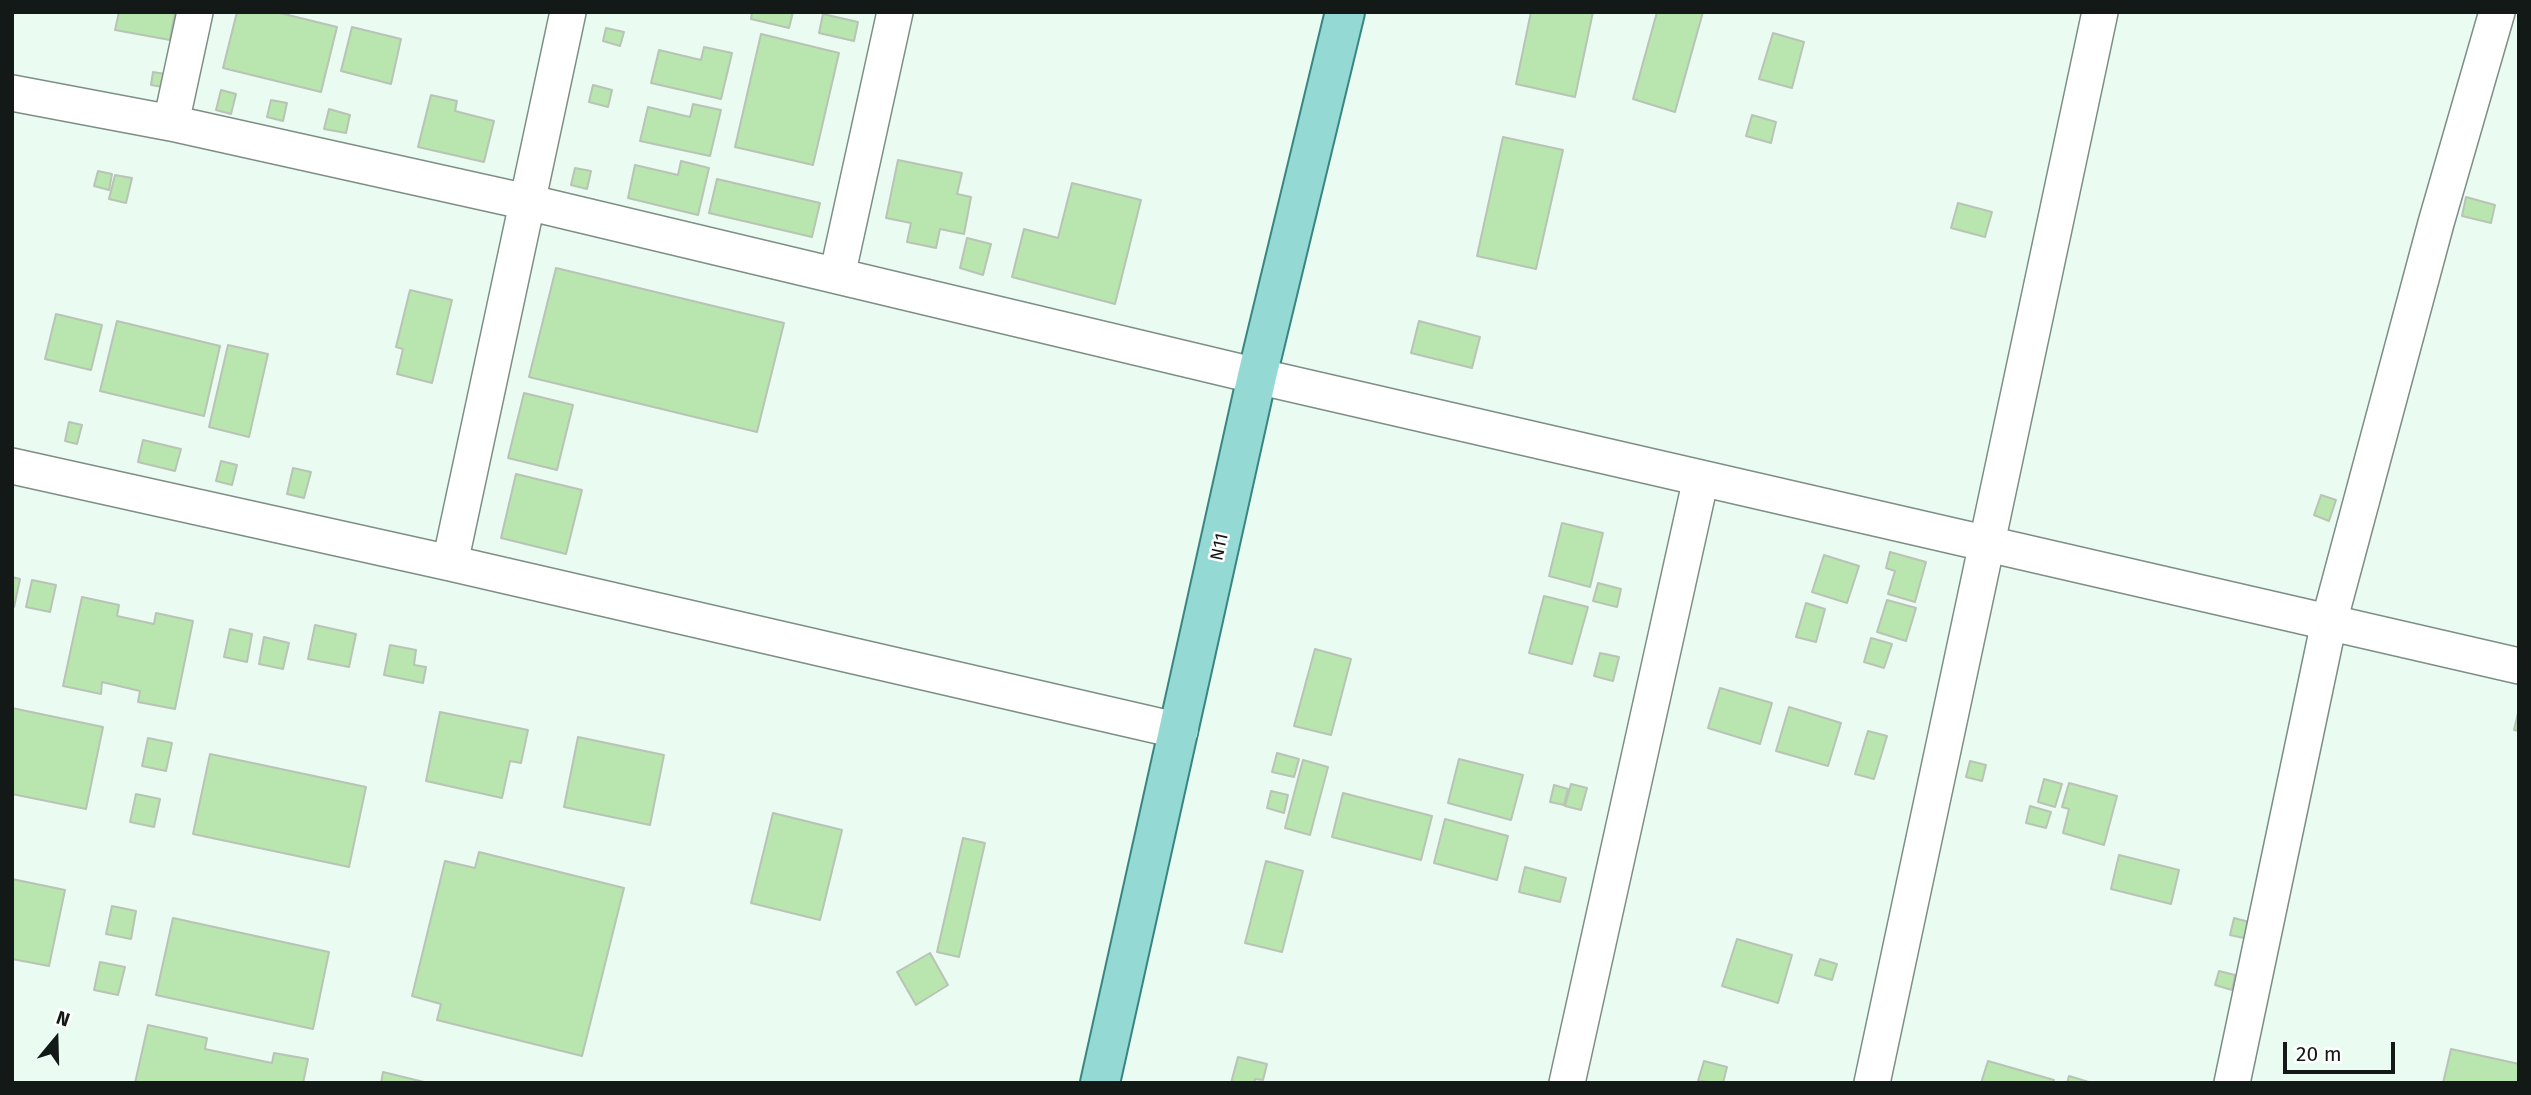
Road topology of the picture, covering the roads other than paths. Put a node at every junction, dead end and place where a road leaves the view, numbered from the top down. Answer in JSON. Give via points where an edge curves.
{"nodes":[{"id":1,"x":195,"y":12,"type":"edge"},
{"id":2,"x":568,"y":12,"type":"edge"},
{"id":3,"x":895,"y":12,"type":"edge"},
{"id":4,"x":1345,"y":12,"type":"edge"},
{"id":5,"x":2100,"y":12,"type":"edge"},
{"id":6,"x":2497,"y":12,"type":"edge"},
{"id":7,"x":12,"y":93,"type":"edge"},
{"id":8,"x":171,"y":123,"type":"junction"},
{"id":9,"x":527,"y":202,"type":"junction"},
{"id":10,"x":837,"y":276,"type":"junction"},
{"id":11,"x":1257,"y":376,"type":"junction"},
{"id":12,"x":12,"y":466,"type":"edge"},
{"id":13,"x":1701,"y":478,"type":"junction"},
{"id":14,"x":1985,"y":543,"type":"junction"},
{"id":15,"x":450,"y":563,"type":"junction"},
{"id":16,"x":2329,"y":622,"type":"junction"},
{"id":17,"x":2519,"y":666,"type":"edge"},
{"id":18,"x":1180,"y":732,"type":"junction"},
{"id":19,"x":1100,"y":1083,"type":"edge"},
{"id":20,"x":1567,"y":1083,"type":"edge"},
{"id":21,"x":1872,"y":1083,"type":"edge"},
{"id":22,"x":2232,"y":1083,"type":"edge"}],
"edges":[{"from":1,"to":8,"type":"street"},
{"from":2,"to":9,"type":"street"},
{"from":3,"to":10,"type":"street"},
{"from":4,"to":11,"type":"main road","name":"N11"},
{"from":5,"to":14,"type":"street"},
{"from":6,"to":16,"type":"street","via":[[2435,223]]},
{"from":7,"to":8,"type":"street"},
{"from":8,"to":9,"type":"street"},
{"from":9,"to":10,"type":"street"},
{"from":9,"to":15,"type":"street"},
{"from":10,"to":11,"type":"street"},
{"from":11,"to":13,"type":"street"},
{"from":11,"to":18,"type":"main road","name":"N11"},
{"from":12,"to":15,"type":"street"},
{"from":13,"to":14,"type":"street"},
{"from":13,"to":20,"type":"street"},
{"from":14,"to":16,"type":"street"},
{"from":14,"to":21,"type":"street"},
{"from":15,"to":18,"type":"street"},
{"from":16,"to":17,"type":"street"},
{"from":16,"to":22,"type":"street"},
{"from":18,"to":19,"type":"main road","name":"N11"}]}
